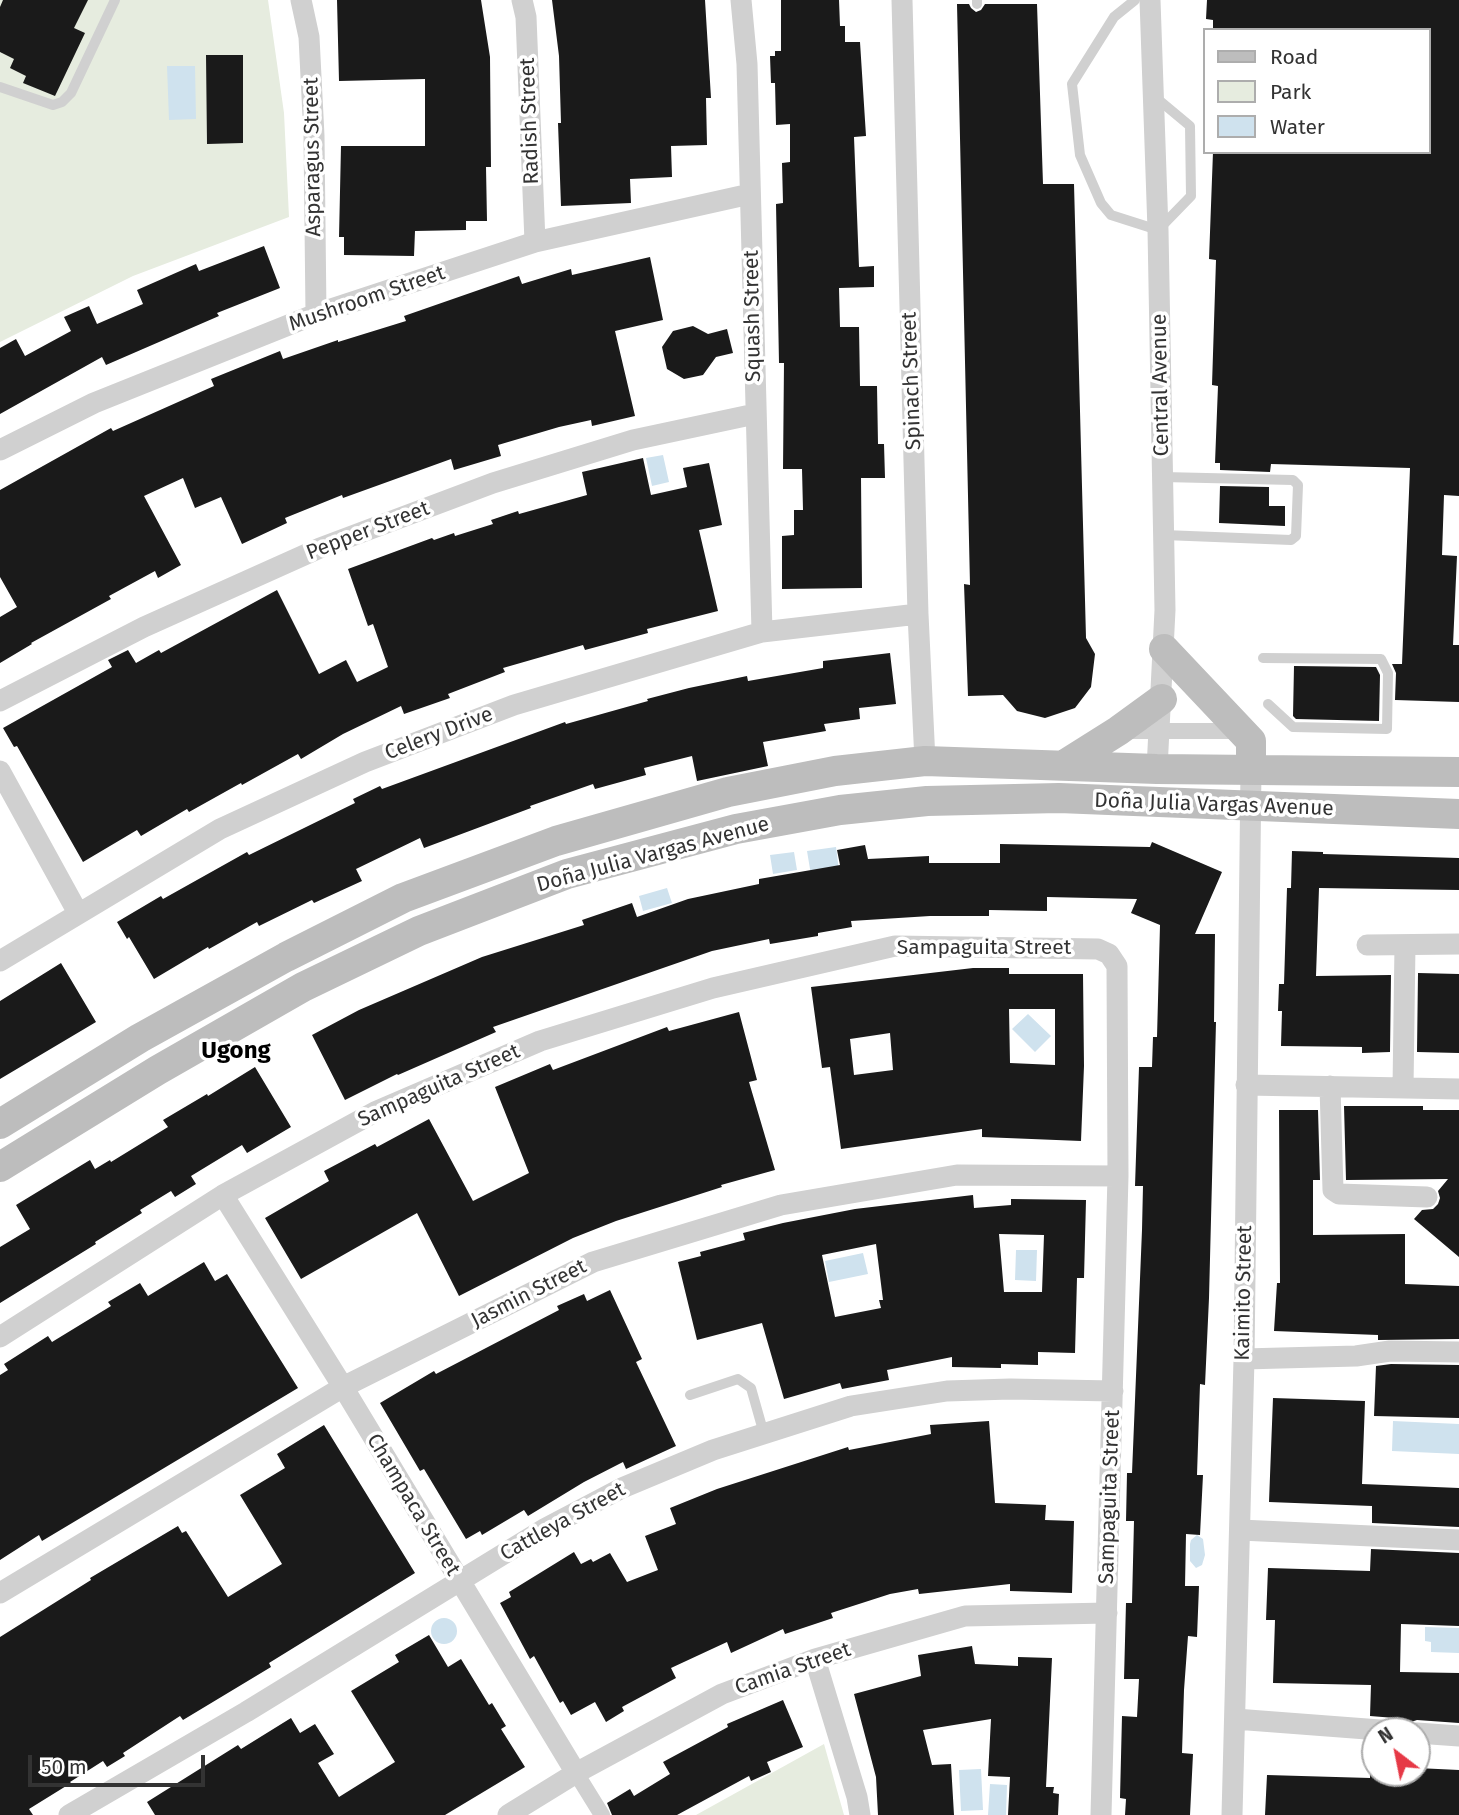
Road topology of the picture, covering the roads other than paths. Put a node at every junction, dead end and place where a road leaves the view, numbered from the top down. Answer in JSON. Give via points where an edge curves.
{"nodes":[{"id":1,"x":116,"y":0,"type":"edge"},
{"id":2,"x":301,"y":0,"type":"edge"},
{"id":3,"x":522,"y":0,"type":"edge"},
{"id":4,"x":741,"y":0,"type":"edge"},
{"id":5,"x":902,"y":0,"type":"edge"},
{"id":6,"x":1135,"y":0,"type":"edge"},
{"id":7,"x":1150,"y":0,"type":"edge"},
{"id":8,"x":0,"y":88,"type":"edge"},
{"id":9,"x":1154,"y":96,"type":"junction"},
{"id":10,"x":750,"y":194,"type":"junction"},
{"id":11,"x":1158,"y":230,"type":"junction"},
{"id":12,"x":535,"y":242,"type":"junction"},
{"id":13,"x":316,"y":314,"type":"junction"},
{"id":14,"x":755,"y":414,"type":"junction"},
{"id":15,"x":0,"y":450,"type":"edge"},
{"id":16,"x":1163,"y":477,"type":"junction"},
{"id":17,"x":1164,"y":535,"type":"junction"},
{"id":18,"x":918,"y":614,"type":"junction"},
{"id":19,"x":762,"y":632,"type":"junction"},
{"id":20,"x":1164,"y":649,"type":"junction"},
{"id":21,"x":1263,"y":657,"type":"dead end"},
{"id":22,"x":1162,"y":699,"type":"junction"},
{"id":23,"x":0,"y":701,"type":"edge"},
{"id":24,"x":1268,"y":704,"type":"dead end"},
{"id":25,"x":1118,"y":731,"type":"junction"},
{"id":26,"x":1241,"y":731,"type":"junction"},
{"id":27,"x":1160,"y":732,"type":"junction"},
{"id":28,"x":925,"y":761,"type":"junction"},
{"id":29,"x":1065,"y":765,"type":"junction"},
{"id":30,"x":1157,"y":769,"type":"junction"},
{"id":31,"x":1251,"y":770,"type":"junction"},
{"id":32,"x":0,"y":771,"type":"edge"},
{"id":33,"x":1459,"y":772,"type":"edge"},
{"id":34,"x":1251,"y":806,"type":"junction"},
{"id":35,"x":1459,"y":814,"type":"edge"},
{"id":36,"x":78,"y":913,"type":"junction"},
{"id":37,"x":1459,"y":944,"type":"edge"},
{"id":38,"x":1367,"y":945,"type":"dead end"},
{"id":39,"x":1405,"y":945,"type":"junction"},
{"id":40,"x":0,"y":961,"type":"edge"},
{"id":41,"x":1246,"y":1085,"type":"junction"},
{"id":42,"x":1330,"y":1086,"type":"junction"},
{"id":43,"x":1403,"y":1088,"type":"junction"},
{"id":44,"x":1459,"y":1089,"type":"edge"},
{"id":45,"x":0,"y":1124,"type":"edge"},
{"id":46,"x":0,"y":1167,"type":"edge"},
{"id":47,"x":1118,"y":1176,"type":"junction"},
{"id":48,"x":223,"y":1195,"type":"junction"},
{"id":49,"x":1427,"y":1197,"type":"dead end"},
{"id":50,"x":0,"y":1338,"type":"edge"},
{"id":51,"x":1459,"y":1352,"type":"edge"},
{"id":52,"x":1244,"y":1359,"type":"junction"},
{"id":53,"x":343,"y":1387,"type":"junction"},
{"id":54,"x":1113,"y":1391,"type":"junction"},
{"id":55,"x":690,"y":1395,"type":"dead end"},
{"id":56,"x":764,"y":1434,"type":"junction"},
{"id":57,"x":1240,"y":1530,"type":"junction"},
{"id":58,"x":1459,"y":1540,"type":"edge"},
{"id":59,"x":459,"y":1582,"type":"junction"},
{"id":60,"x":0,"y":1593,"type":"edge"},
{"id":61,"x":1107,"y":1613,"type":"junction"},
{"id":62,"x":814,"y":1659,"type":"junction"},
{"id":63,"x":1235,"y":1719,"type":"junction"},
{"id":64,"x":1361,"y":1729,"type":"edge"},
{"id":65,"x":1431,"y":1734,"type":"edge"},
{"id":66,"x":1459,"y":1736,"type":"edge"},
{"id":67,"x":576,"y":1773,"type":"junction"},
{"id":68,"x":69,"y":1815,"type":"edge"},
{"id":69,"x":508,"y":1815,"type":"edge"},
{"id":70,"x":602,"y":1815,"type":"edge"},
{"id":71,"x":860,"y":1815,"type":"edge"},
{"id":72,"x":1101,"y":1815,"type":"edge"},
{"id":73,"x":1232,"y":1815,"type":"edge"}],
"edges":[{"from":1,"to":8,"type":"lane","via":[[71,93],[62,102],[53,105]]},
{"from":2,"to":13,"type":"street","name":"Asparagus Street","via":[[309,37],[314,136]]},
{"from":3,"to":12,"type":"street","name":"Radish Street"},
{"from":4,"to":10,"type":"street","name":"Squash Street"},
{"from":5,"to":18,"type":"street","name":"Spinach Street"},
{"from":6,"to":11,"type":"lane","via":[[1114,17],[1072,84],[1080,155],[1101,202],[1111,215]]},
{"from":7,"to":9,"type":"street","name":"Central Avenue"},
{"from":9,"to":11,"type":"street","name":"Central Avenue"},
{"from":9,"to":11,"type":"lane","via":[[1189,126],[1191,196]]},
{"from":10,"to":12,"type":"street","name":"Mushroom Street"},
{"from":10,"to":14,"type":"street","name":"Squash Street"},
{"from":11,"to":16,"type":"street","name":"Central Avenue"},
{"from":12,"to":13,"type":"street","name":"Mushroom Street"},
{"from":13,"to":15,"type":"street","name":"Mushroom Street","via":[[93,402]]},
{"from":14,"to":19,"type":"street","name":"Squash Street"},
{"from":14,"to":23,"type":"street","name":"Pepper Street","via":[[620,444],[493,483],[332,543],[144,627]]},
{"from":16,"to":17,"type":"street","name":"Central Avenue"},
{"from":16,"to":17,"type":"lane","via":[[1293,480],[1298,485],[1296,536],[1291,541]]},
{"from":17,"to":20,"type":"street","name":"Central Avenue"},
{"from":18,"to":19,"type":"street","name":"Celery Drive"},
{"from":18,"to":28,"type":"street","name":"Spinach Street"},
{"from":19,"to":36,"type":"street","name":"Celery Drive","via":[[513,705],[365,762],[220,829]]},
{"from":20,"to":22,"type":"street","name":"Central Avenue"},
{"from":20,"to":26,"type":"main road"},
{"from":21,"to":24,"type":"lane","via":[[1381,659],[1388,673],[1387,729],[1293,727]]},
{"from":22,"to":25,"type":"main road"},
{"from":22,"to":27,"type":"street","name":"Central Avenue"},
{"from":25,"to":27,"type":"street"},
{"from":25,"to":29,"type":"main road"},
{"from":26,"to":27,"type":"street"},
{"from":26,"to":31,"type":"main road","via":[[1251,741]]},
{"from":27,"to":30,"type":"street","name":"Central Avenue"},
{"from":28,"to":29,"type":"main road","name":"Doña Julia Vargas Avenue"},
{"from":28,"to":45,"type":"main road","name":"Doña Julia Vargas Avenue","via":[[835,771],[728,792],[556,841],[403,898],[140,1038]]},
{"from":29,"to":30,"type":"main road","name":"Doña Julia Vargas Avenue"},
{"from":30,"to":31,"type":"main road","name":"Doña Julia Vargas Avenue"},
{"from":31,"to":33,"type":"main road","name":"Doña Julia Vargas Avenue"},
{"from":31,"to":34,"type":"street","name":"Kaimito Street"},
{"from":32,"to":36,"type":"street"},
{"from":34,"to":35,"type":"main road","name":"Doña Julia Vargas Avenue"},
{"from":34,"to":41,"type":"street","name":"Kaimito Street"},
{"from":34,"to":46,"type":"main road","name":"Doña Julia Vargas Avenue","via":[[1059,799],[865,807],[736,829],[567,874],[419,931],[303,987]]},
{"from":36,"to":40,"type":"street","name":"Celery Drive"},
{"from":37,"to":39,"type":"street"},
{"from":38,"to":39,"type":"street"},
{"from":39,"to":43,"type":"street"},
{"from":41,"to":42,"type":"street"},
{"from":41,"to":52,"type":"street","name":"Kaimito Street"},
{"from":42,"to":43,"type":"street"},
{"from":42,"to":49,"type":"street","via":[[1333,1189],[1339,1194]]},
{"from":43,"to":44,"type":"street"},
{"from":47,"to":48,"type":"street","name":"Sampaguita Street","via":[[1117,966],[1110,954],[1098,948],[895,946],[713,988],[540,1041],[375,1112]]},
{"from":47,"to":53,"type":"street","name":"Jasmin Street","via":[[957,1175],[781,1205],[593,1262]]},
{"from":47,"to":54,"type":"street","name":"Sampaguita Street"},
{"from":48,"to":50,"type":"street","name":"Sampaguita Street"},
{"from":48,"to":53,"type":"street","name":"Champaca Street"},
{"from":51,"to":52,"type":"street","via":[[1390,1350],[1356,1356]]},
{"from":52,"to":57,"type":"street","name":"Kaimito Street"},
{"from":53,"to":59,"type":"street","name":"Champaca Street"},
{"from":53,"to":60,"type":"street","name":"Jasmin Street"},
{"from":54,"to":56,"type":"street","name":"Cattleya Street","via":[[947,1391],[851,1406]]},
{"from":54,"to":61,"type":"street","name":"Sampaguita Street"},
{"from":55,"to":56,"type":"lane","via":[[737,1379],[751,1388]]},
{"from":56,"to":59,"type":"street","name":"Cattleya Street","via":[[622,1488]]},
{"from":57,"to":58,"type":"street"},
{"from":57,"to":63,"type":"street","name":"Kaimito Street"},
{"from":59,"to":67,"type":"street","name":"Champaca Street"},
{"from":59,"to":68,"type":"street","name":"Cattleya Street"},
{"from":61,"to":62,"type":"street","name":"Camia Street","via":[[965,1616]]},
{"from":61,"to":72,"type":"street","name":"Sampaguita Street"},
{"from":62,"to":67,"type":"street","name":"Camia Street","via":[[722,1694]]},
{"from":62,"to":71,"type":"street"},
{"from":63,"to":64,"type":"street"},
{"from":63,"to":73,"type":"street","name":"Kaimito Street"},
{"from":65,"to":66,"type":"street"},
{"from":67,"to":69,"type":"street","name":"Camia Street"},
{"from":67,"to":70,"type":"street","name":"Champaca Street"}]}
